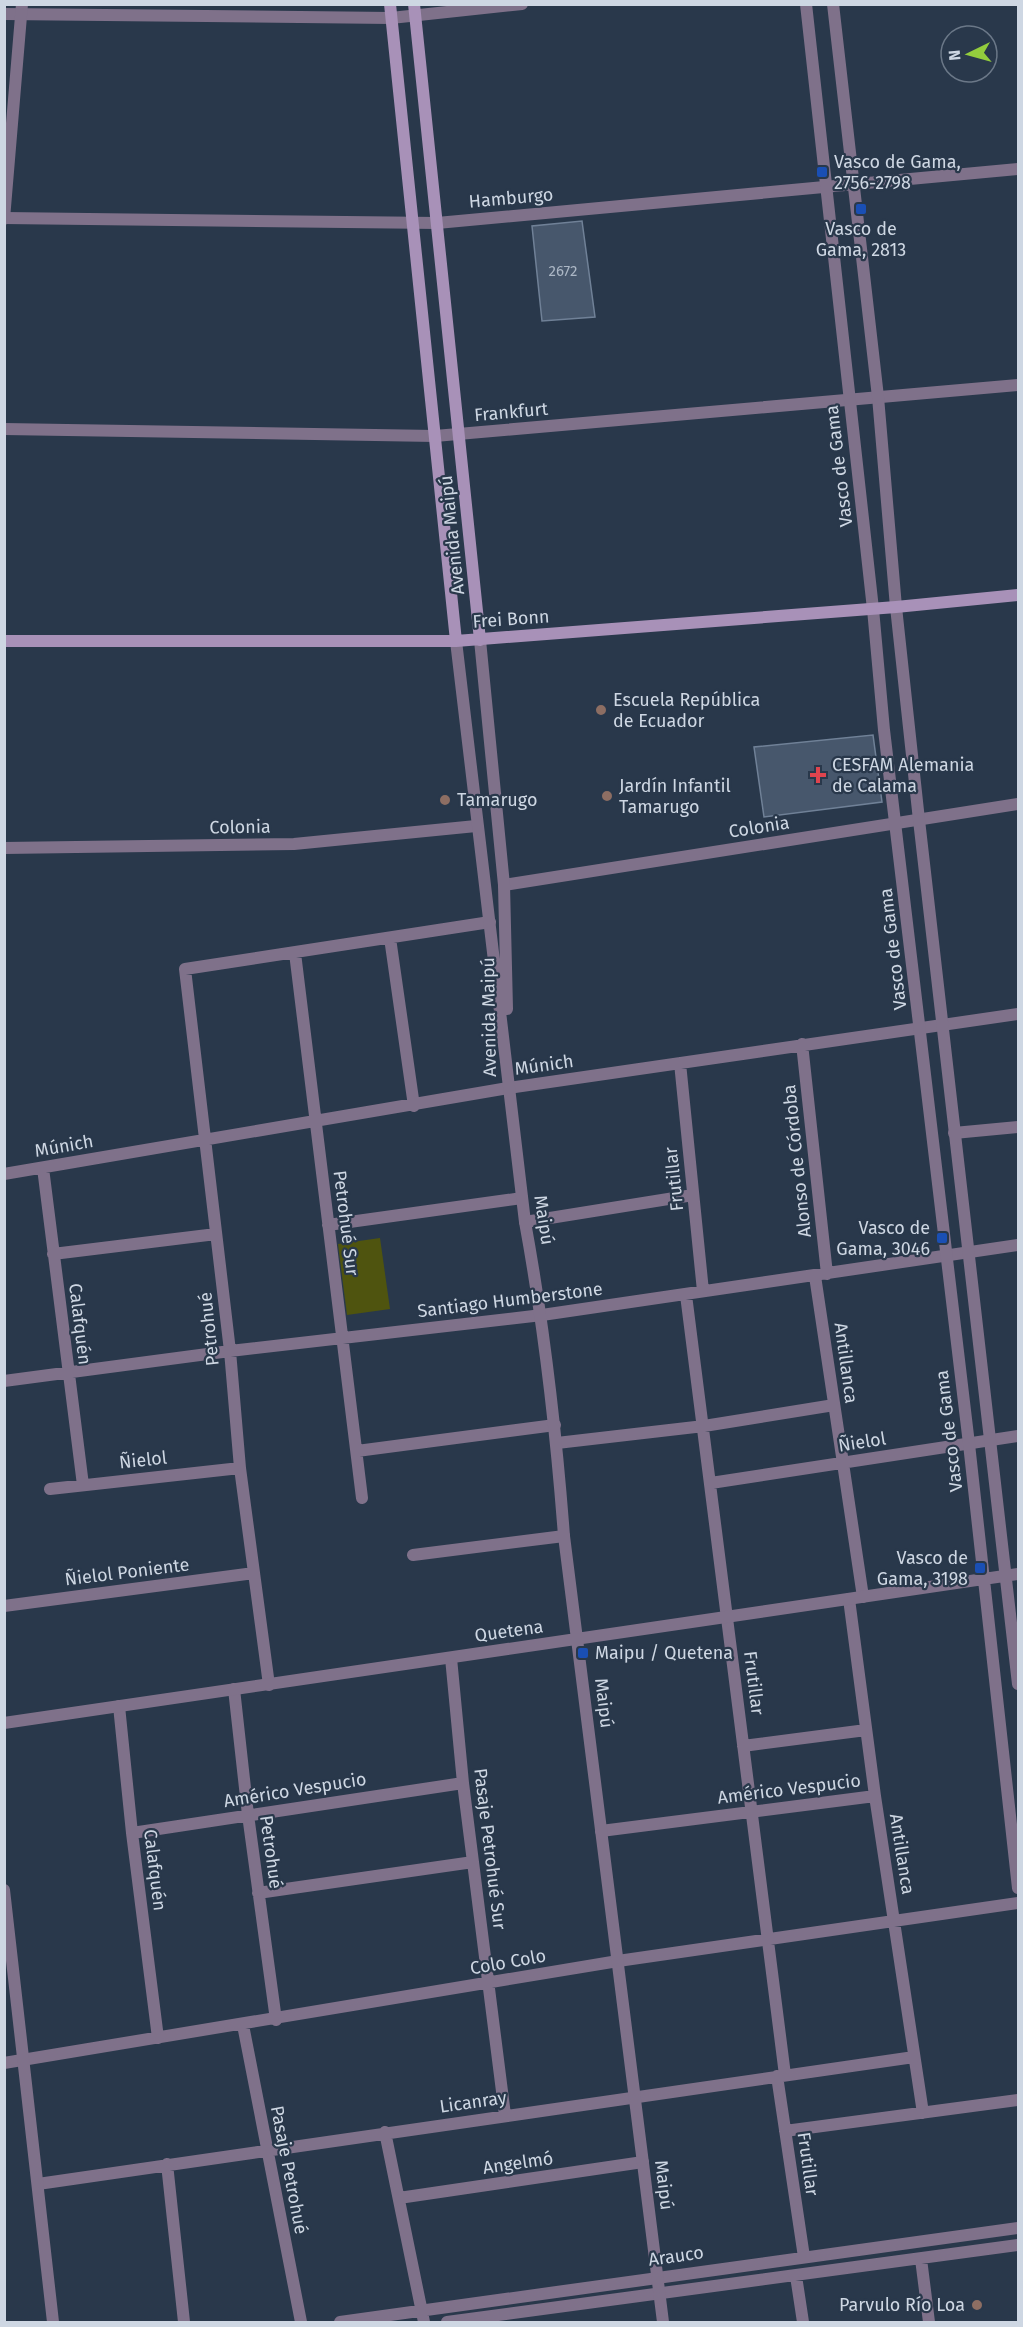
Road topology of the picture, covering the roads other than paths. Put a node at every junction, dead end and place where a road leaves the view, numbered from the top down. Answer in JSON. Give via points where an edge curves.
{"nodes":[{"id":1,"x":390,"y":4,"type":"edge"},
{"id":2,"x":522,"y":4,"type":"edge"},
{"id":3,"x":806,"y":4,"type":"edge"},
{"id":4,"x":833,"y":4,"type":"edge"},
{"id":5,"x":22,"y":9,"type":"edge"},
{"id":6,"x":415,"y":10,"type":"edge"},
{"id":7,"x":4,"y":14,"type":"edge"},
{"id":8,"x":391,"y":18,"type":"junction"},
{"id":9,"x":1018,"y":169,"type":"edge"},
{"id":10,"x":853,"y":185,"type":"junction"},
{"id":11,"x":828,"y":186,"type":"junction"},
{"id":12,"x":4,"y":218,"type":"edge"},
{"id":13,"x":413,"y":223,"type":"junction"},
{"id":14,"x":437,"y":223,"type":"junction"},
{"id":15,"x":1018,"y":385,"type":"edge"},
{"id":16,"x":878,"y":397,"type":"junction"},
{"id":17,"x":849,"y":399,"type":"junction"},
{"id":18,"x":4,"y":429,"type":"edge"},
{"id":19,"x":460,"y":435,"type":"junction"},
{"id":20,"x":435,"y":436,"type":"junction"},
{"id":21,"x":1018,"y":595,"type":"edge"},
{"id":22,"x":896,"y":607,"type":"junction"},
{"id":23,"x":873,"y":609,"type":"junction"},
{"id":24,"x":480,"y":640,"type":"junction"},
{"id":25,"x":4,"y":641,"type":"edge"},
{"id":26,"x":456,"y":641,"type":"junction"},
{"id":27,"x":1018,"y":804,"type":"edge"},
{"id":28,"x":919,"y":820,"type":"junction"},
{"id":29,"x":897,"y":823,"type":"junction"},
{"id":30,"x":476,"y":826,"type":"junction"},
{"id":31,"x":4,"y":848,"type":"edge"},
{"id":32,"x":504,"y":885,"type":"junction"},
{"id":33,"x":490,"y":922,"type":"junction"},
{"id":34,"x":390,"y":938,"type":"junction"},
{"id":35,"x":295,"y":953,"type":"junction"},
{"id":36,"x":1018,"y":1014,"type":"edge"},
{"id":37,"x":942,"y":1024,"type":"junction"},
{"id":38,"x":920,"y":1027,"type":"junction"},
{"id":39,"x":802,"y":1044,"type":"junction"},
{"id":40,"x":680,"y":1064,"type":"junction"},
{"id":41,"x":508,"y":1088,"type":"junction"},
{"id":42,"x":414,"y":1106,"type":"junction"},
{"id":43,"x":315,"y":1121,"type":"junction"},
{"id":44,"x":1018,"y":1126,"type":"edge"},
{"id":45,"x":954,"y":1134,"type":"junction"},
{"id":46,"x":205,"y":1140,"type":"junction"},
{"id":47,"x":43,"y":1168,"type":"junction"},
{"id":48,"x":4,"y":1174,"type":"edge"},
{"id":49,"x":693,"y":1195,"type":"junction"},
{"id":50,"x":522,"y":1198,"type":"junction"},
{"id":51,"x":525,"y":1222,"type":"junction"},
{"id":52,"x":328,"y":1225,"type":"junction"},
{"id":53,"x":216,"y":1234,"type":"junction"},
{"id":54,"x":1018,"y":1245,"type":"edge"},
{"id":55,"x":970,"y":1252,"type":"junction"},
{"id":56,"x":53,"y":1254,"type":"junction"},
{"id":57,"x":946,"y":1254,"type":"junction"},
{"id":58,"x":821,"y":1275,"type":"junction"},
{"id":59,"x":703,"y":1291,"type":"junction"},
{"id":60,"x":686,"y":1294,"type":"junction"},
{"id":61,"x":542,"y":1315,"type":"junction"},
{"id":62,"x":342,"y":1339,"type":"junction"},
{"id":63,"x":230,"y":1351,"type":"junction"},
{"id":64,"x":68,"y":1372,"type":"junction"},
{"id":65,"x":4,"y":1381,"type":"edge"},
{"id":66,"x":834,"y":1405,"type":"junction"},
{"id":67,"x":555,"y":1425,"type":"junction"},
{"id":68,"x":704,"y":1426,"type":"junction"},
{"id":69,"x":1018,"y":1436,"type":"edge"},
{"id":70,"x":990,"y":1441,"type":"junction"},
{"id":71,"x":557,"y":1443,"type":"junction"},
{"id":72,"x":969,"y":1444,"type":"junction"},
{"id":73,"x":357,"y":1451,"type":"junction"},
{"id":74,"x":842,"y":1463,"type":"junction"},
{"id":75,"x":240,"y":1468,"type":"junction"},
{"id":76,"x":711,"y":1483,"type":"junction"},
{"id":77,"x":83,"y":1485,"type":"junction"},
{"id":78,"x":50,"y":1489,"type":"dead end"},
{"id":79,"x":362,"y":1498,"type":"dead end"},
{"id":80,"x":564,"y":1536,"type":"junction"},
{"id":81,"x":413,"y":1555,"type":"dead end"},
{"id":82,"x":254,"y":1573,"type":"junction"},
{"id":83,"x":1013,"y":1575,"type":"edge"},
{"id":84,"x":983,"y":1580,"type":"junction"},
{"id":85,"x":863,"y":1597,"type":"junction"},
{"id":86,"x":849,"y":1599,"type":"junction"},
{"id":87,"x":4,"y":1606,"type":"edge"},
{"id":88,"x":728,"y":1617,"type":"junction"},
{"id":89,"x":578,"y":1639,"type":"junction"},
{"id":90,"x":451,"y":1658,"type":"junction"},
{"id":91,"x":1018,"y":1684,"type":"edge"},
{"id":92,"x":268,"y":1685,"type":"junction"},
{"id":93,"x":234,"y":1689,"type":"junction"},
{"id":94,"x":119,"y":1706,"type":"junction"},
{"id":95,"x":4,"y":1723,"type":"edge"},
{"id":96,"x":866,"y":1730,"type":"junction"},
{"id":97,"x":743,"y":1746,"type":"junction"},
{"id":98,"x":463,"y":1783,"type":"junction"},
{"id":99,"x":875,"y":1796,"type":"junction"},
{"id":100,"x":752,"y":1812,"type":"junction"},
{"id":101,"x":248,"y":1815,"type":"junction"},
{"id":102,"x":601,"y":1831,"type":"junction"},
{"id":103,"x":132,"y":1833,"type":"junction"},
{"id":104,"x":473,"y":1862,"type":"junction"},
{"id":105,"x":1018,"y":1888,"type":"edge"},
{"id":106,"x":4,"y":1890,"type":"edge"},
{"id":107,"x":258,"y":1893,"type":"junction"},
{"id":108,"x":1018,"y":1903,"type":"edge"},
{"id":109,"x":894,"y":1923,"type":"junction"},
{"id":110,"x":768,"y":1939,"type":"junction"},
{"id":111,"x":618,"y":1961,"type":"junction"},
{"id":112,"x":490,"y":1984,"type":"junction"},
{"id":113,"x":276,"y":2019,"type":"junction"},
{"id":114,"x":243,"y":2025,"type":"junction"},
{"id":115,"x":158,"y":2038,"type":"junction"},
{"id":116,"x":914,"y":2056,"type":"junction"},
{"id":117,"x":24,"y":2060,"type":"junction"},
{"id":118,"x":4,"y":2063,"type":"edge"},
{"id":119,"x":781,"y":2076,"type":"junction"},
{"id":120,"x":635,"y":2097,"type":"junction"},
{"id":121,"x":1018,"y":2100,"type":"edge"},
{"id":122,"x":923,"y":2113,"type":"junction"},
{"id":123,"x":505,"y":2115,"type":"junction"},
{"id":124,"x":785,"y":2131,"type":"junction"},
{"id":125,"x":385,"y":2132,"type":"junction"},
{"id":126,"x":267,"y":2149,"type":"junction"},
{"id":127,"x":643,"y":2162,"type":"junction"},
{"id":128,"x":166,"y":2164,"type":"junction"},
{"id":129,"x":38,"y":2184,"type":"junction"},
{"id":130,"x":399,"y":2198,"type":"junction"},
{"id":131,"x":1018,"y":2228,"type":"edge"},
{"id":132,"x":1018,"y":2245,"type":"edge"},
{"id":133,"x":804,"y":2257,"type":"junction"},
{"id":134,"x":921,"y":2259,"type":"junction"},
{"id":135,"x":796,"y":2276,"type":"junction"},
{"id":136,"x":657,"y":2277,"type":"junction"},
{"id":137,"x":660,"y":2295,"type":"junction"},
{"id":138,"x":423,"y":2317,"type":"edge"},
{"id":139,"x":54,"y":2322,"type":"edge"},
{"id":140,"x":184,"y":2322,"type":"edge"},
{"id":141,"x":301,"y":2322,"type":"edge"},
{"id":142,"x":340,"y":2322,"type":"edge"},
{"id":143,"x":447,"y":2322,"type":"edge"},
{"id":144,"x":663,"y":2322,"type":"edge"},
{"id":145,"x":803,"y":2322,"type":"edge"},
{"id":146,"x":929,"y":2322,"type":"edge"}],
"edges":[{"from":1,"to":8,"type":"main road","name":"Avenida Maipú"},
{"from":2,"to":6,"type":"street"},
{"from":3,"to":11,"type":"street","name":"Vasco de Gama"},
{"from":4,"to":10,"type":"street"},
{"from":5,"to":7,"type":"street"},
{"from":5,"to":8,"type":"street"},
{"from":5,"to":12,"type":"street"},
{"from":6,"to":8,"type":"street"},
{"from":6,"to":14,"type":"main road","name":"Avenida Maipú"},
{"from":8,"to":13,"type":"main road","name":"Avenida Maipú"},
{"from":9,"to":10,"type":"street","name":"Hamburgo"},
{"from":10,"to":11,"type":"street","name":"Hamburgo"},
{"from":10,"to":16,"type":"street"},
{"from":11,"to":14,"type":"street","name":"Hamburgo"},
{"from":11,"to":17,"type":"street","name":"Vasco de Gama"},
{"from":12,"to":13,"type":"street","name":"Hamburgo"},
{"from":13,"to":14,"type":"street","name":"Hamburgo"},
{"from":13,"to":20,"type":"main road","name":"Avenida Maipú"},
{"from":14,"to":19,"type":"main road","name":"Avenida Maipú"},
{"from":15,"to":16,"type":"street","name":"Frankfurt"},
{"from":16,"to":17,"type":"street","name":"Frankfurt"},
{"from":16,"to":22,"type":"street"},
{"from":17,"to":19,"type":"street","name":"Frankfurt"},
{"from":17,"to":23,"type":"street","name":"Vasco de Gama"},
{"from":18,"to":20,"type":"street","name":"Frankfurt"},
{"from":19,"to":20,"type":"street","name":"Frankfurt"},
{"from":19,"to":24,"type":"main road","name":"Avenida Maipú"},
{"from":20,"to":26,"type":"main road","name":"Avenida Maipú"},
{"from":21,"to":22,"type":"main road","name":"Frei Bonn"},
{"from":22,"to":23,"type":"main road","name":"Frei Bonn"},
{"from":22,"to":28,"type":"street"},
{"from":23,"to":24,"type":"main road","name":"Frei Bonn"},
{"from":23,"to":29,"type":"street","name":"Vasco de Gama"},
{"from":24,"to":26,"type":"main road","name":"Frei Bonn"},
{"from":24,"to":32,"type":"street","name":"Avenida Maipú"},
{"from":25,"to":26,"type":"main road","name":"Frei Bonn"},
{"from":26,"to":30,"type":"street","name":"Avenida Maipú"},
{"from":27,"to":28,"type":"street","name":"Colonia"},
{"from":28,"to":29,"type":"street","name":"Colonia"},
{"from":28,"to":37,"type":"street"},
{"from":29,"to":32,"type":"street","name":"Colonia"},
{"from":29,"to":38,"type":"street","name":"Vasco de Gama"},
{"from":30,"to":31,"type":"street","name":"Colonia","via":[[294,844]]},
{"from":30,"to":33,"type":"street","name":"Avenida Maipú"},
{"from":32,"to":41,"type":"street","name":"Avenida Maipú"},
{"from":33,"to":34,"type":"street"},
{"from":33,"to":41,"type":"street","name":"Avenida Maipú"},
{"from":34,"to":35,"type":"street"},
{"from":34,"to":42,"type":"street"},
{"from":35,"to":43,"type":"street","name":"Petrohué Sur"},
{"from":35,"to":46,"type":"street","name":"Petrohué","via":[[185,969]]},
{"from":36,"to":37,"type":"street","name":"Múnich"},
{"from":37,"to":38,"type":"street","name":"Múnich"},
{"from":37,"to":45,"type":"street"},
{"from":38,"to":39,"type":"street","name":"Múnich"},
{"from":38,"to":57,"type":"street","name":"Vasco de Gama"},
{"from":39,"to":40,"type":"street","name":"Múnich"},
{"from":39,"to":58,"type":"street","name":"Alonso de Córdoba"},
{"from":40,"to":41,"type":"street","name":"Múnich"},
{"from":40,"to":49,"type":"street","name":"Frutillar"},
{"from":41,"to":42,"type":"street","name":"Múnich"},
{"from":41,"to":50,"type":"street","name":"Maipú"},
{"from":42,"to":43,"type":"street","name":"Múnich"},
{"from":43,"to":46,"type":"street","name":"Múnich"},
{"from":43,"to":52,"type":"street","name":"Petrohué Sur"},
{"from":44,"to":45,"type":"street"},
{"from":45,"to":55,"type":"street"},
{"from":46,"to":47,"type":"street","name":"Múnich"},
{"from":46,"to":53,"type":"street","name":"Petrohué"},
{"from":47,"to":48,"type":"street","name":"Múnich"},
{"from":47,"to":56,"type":"street","name":"Calafquén"},
{"from":49,"to":51,"type":"street"},
{"from":49,"to":59,"type":"street","name":"Frutillar"},
{"from":50,"to":51,"type":"street","name":"Maipú"},
{"from":50,"to":52,"type":"street"},
{"from":51,"to":61,"type":"street","name":"Maipú"},
{"from":52,"to":62,"type":"street","name":"Petrohué Sur"},
{"from":53,"to":56,"type":"street"},
{"from":53,"to":63,"type":"street","name":"Petrohué"},
{"from":54,"to":55,"type":"street","name":"Santiago Humberstone"},
{"from":55,"to":57,"type":"street","name":"Santiago Humberstone"},
{"from":55,"to":70,"type":"street"},
{"from":56,"to":64,"type":"street","name":"Calafquén"},
{"from":57,"to":58,"type":"street","name":"Santiago Humberstone"},
{"from":57,"to":72,"type":"street","name":"Vasco de Gama"},
{"from":58,"to":59,"type":"street","name":"Santiago Humberstone"},
{"from":58,"to":66,"type":"street","name":"Antillanca"},
{"from":59,"to":60,"type":"street","name":"Santiago Humberstone"},
{"from":60,"to":61,"type":"street","name":"Santiago Humberstone"},
{"from":60,"to":68,"type":"street","name":"Frutillar"},
{"from":61,"to":62,"type":"street","name":"Santiago Humberstone"},
{"from":61,"to":67,"type":"street","name":"Maipú"},
{"from":62,"to":63,"type":"street","name":"Santiago Humberstone"},
{"from":62,"to":73,"type":"street","name":"Petrohué Sur"},
{"from":63,"to":64,"type":"street","name":"Santiago Humberstone"},
{"from":63,"to":75,"type":"street","name":"Petrohué"},
{"from":64,"to":65,"type":"street","name":"Santiago Humberstone"},
{"from":64,"to":77,"type":"street","name":"Calafquén"},
{"from":66,"to":68,"type":"street"},
{"from":66,"to":74,"type":"street","name":"Antillanca"},
{"from":67,"to":71,"type":"street","name":"Maipú"},
{"from":67,"to":73,"type":"street"},
{"from":68,"to":71,"type":"street"},
{"from":68,"to":76,"type":"street","name":"Frutillar"},
{"from":69,"to":70,"type":"street","name":"Ñielol"},
{"from":70,"to":72,"type":"street","name":"Ñielol"},
{"from":70,"to":83,"type":"street"},
{"from":71,"to":80,"type":"street","name":"Maipú"},
{"from":72,"to":74,"type":"street","name":"Ñielol"},
{"from":72,"to":84,"type":"street","name":"Vasco de Gama"},
{"from":73,"to":79,"type":"street","name":"Petrohué Sur"},
{"from":74,"to":76,"type":"street","name":"Ñielol"},
{"from":74,"to":85,"type":"street","name":"Antillanca"},
{"from":75,"to":77,"type":"street","name":"Ñielol"},
{"from":75,"to":82,"type":"street","name":"Petrohué"},
{"from":76,"to":88,"type":"street","name":"Frutillar"},
{"from":77,"to":78,"type":"street","name":"Ñielol"},
{"from":80,"to":81,"type":"street"},
{"from":80,"to":89,"type":"street","name":"Maipú"},
{"from":82,"to":87,"type":"street","name":"Ñielol Poniente"},
{"from":82,"to":92,"type":"street","name":"Petrohué"},
{"from":83,"to":84,"type":"street","name":"Quetena"},
{"from":83,"to":91,"type":"street"},
{"from":84,"to":85,"type":"street","name":"Quetena"},
{"from":84,"to":105,"type":"street","name":"Vasco de Gama"},
{"from":85,"to":86,"type":"street","name":"Quetena"},
{"from":86,"to":88,"type":"street","name":"Quetena"},
{"from":86,"to":96,"type":"street","name":"Antillanca"},
{"from":88,"to":89,"type":"street","name":"Quetena"},
{"from":88,"to":97,"type":"street","name":"Frutillar"},
{"from":89,"to":90,"type":"street","name":"Quetena"},
{"from":89,"to":102,"type":"street","name":"Maipú"},
{"from":90,"to":92,"type":"street","name":"Quetena"},
{"from":90,"to":98,"type":"street","name":"Pasaje Petrohué Sur"},
{"from":92,"to":93,"type":"street","name":"Quetena"},
{"from":93,"to":94,"type":"street","name":"Quetena"},
{"from":93,"to":101,"type":"street","name":"Petrohué"},
{"from":94,"to":95,"type":"street","name":"Quetena"},
{"from":94,"to":103,"type":"street","name":"Calafquén"},
{"from":96,"to":97,"type":"street"},
{"from":96,"to":99,"type":"street","name":"Antillanca"},
{"from":97,"to":100,"type":"street","name":"Frutillar"},
{"from":98,"to":101,"type":"street","name":"Américo Vespucio"},
{"from":98,"to":104,"type":"street","name":"Pasaje Petrohué Sur"},
{"from":99,"to":100,"type":"street","name":"Américo Vespucio"},
{"from":99,"to":109,"type":"street","name":"Antillanca"},
{"from":100,"to":102,"type":"street","name":"Américo Vespucio"},
{"from":100,"to":110,"type":"street","name":"Frutillar"},
{"from":101,"to":103,"type":"street","name":"Américo Vespucio"},
{"from":101,"to":107,"type":"street","name":"Petrohué"},
{"from":102,"to":111,"type":"street","name":"Maipú"},
{"from":103,"to":115,"type":"street","name":"Calafquén"},
{"from":104,"to":107,"type":"street"},
{"from":104,"to":112,"type":"street","name":"Pasaje Petrohué Sur"},
{"from":106,"to":117,"type":"street"},
{"from":107,"to":113,"type":"street","name":"Petrohué"},
{"from":108,"to":109,"type":"street","name":"Colo Colo"},
{"from":109,"to":110,"type":"street","name":"Colo Colo"},
{"from":109,"to":116,"type":"street","name":"Antillanca"},
{"from":110,"to":111,"type":"street","name":"Colo Colo"},
{"from":110,"to":119,"type":"street","name":"Frutillar"},
{"from":111,"to":112,"type":"street","name":"Colo Colo"},
{"from":111,"to":120,"type":"street","name":"Maipú"},
{"from":112,"to":113,"type":"street","name":"Colo Colo"},
{"from":112,"to":123,"type":"street","name":"Pasaje Petrohué Sur"},
{"from":113,"to":114,"type":"street","name":"Colo Colo"},
{"from":114,"to":115,"type":"street","name":"Colo Colo"},
{"from":114,"to":126,"type":"street","name":"Pasaje Petrohué"},
{"from":115,"to":117,"type":"street","name":"Colo Colo"},
{"from":116,"to":119,"type":"street","name":"Licanray"},
{"from":116,"to":122,"type":"street","name":"Antillanca"},
{"from":117,"to":118,"type":"street","name":"Colo Colo"},
{"from":117,"to":129,"type":"street"},
{"from":119,"to":120,"type":"street","name":"Licanray"},
{"from":119,"to":124,"type":"street","name":"Frutillar"},
{"from":120,"to":123,"type":"street","name":"Licanray"},
{"from":120,"to":127,"type":"street","name":"Maipú"},
{"from":121,"to":122,"type":"street"},
{"from":122,"to":124,"type":"street"},
{"from":123,"to":125,"type":"street","name":"Licanray"},
{"from":124,"to":133,"type":"street","name":"Frutillar"},
{"from":125,"to":126,"type":"street","name":"Licanray"},
{"from":125,"to":130,"type":"street"},
{"from":126,"to":128,"type":"street","name":"Licanray"},
{"from":126,"to":141,"type":"street","name":"Pasaje Petrohué"},
{"from":127,"to":130,"type":"street","name":"Angelmó"},
{"from":127,"to":136,"type":"street","name":"Maipú"},
{"from":128,"to":129,"type":"street","name":"Licanray"},
{"from":128,"to":140,"type":"street"},
{"from":129,"to":139,"type":"street"},
{"from":130,"to":138,"type":"street"},
{"from":131,"to":133,"type":"street","name":"Arauco"},
{"from":132,"to":134,"type":"street","name":"Arauco"},
{"from":133,"to":136,"type":"street","name":"Arauco"},
{"from":134,"to":135,"type":"street","name":"Arauco"},
{"from":134,"to":146,"type":"street"},
{"from":135,"to":137,"type":"street","name":"Arauco"},
{"from":135,"to":145,"type":"street"},
{"from":136,"to":137,"type":"street","name":"Maipú"},
{"from":136,"to":138,"type":"street","name":"Arauco"},
{"from":137,"to":143,"type":"street","name":"Arauco"},
{"from":137,"to":144,"type":"street","name":"Maipú"},
{"from":138,"to":142,"type":"street","name":"Arauco"}]}
